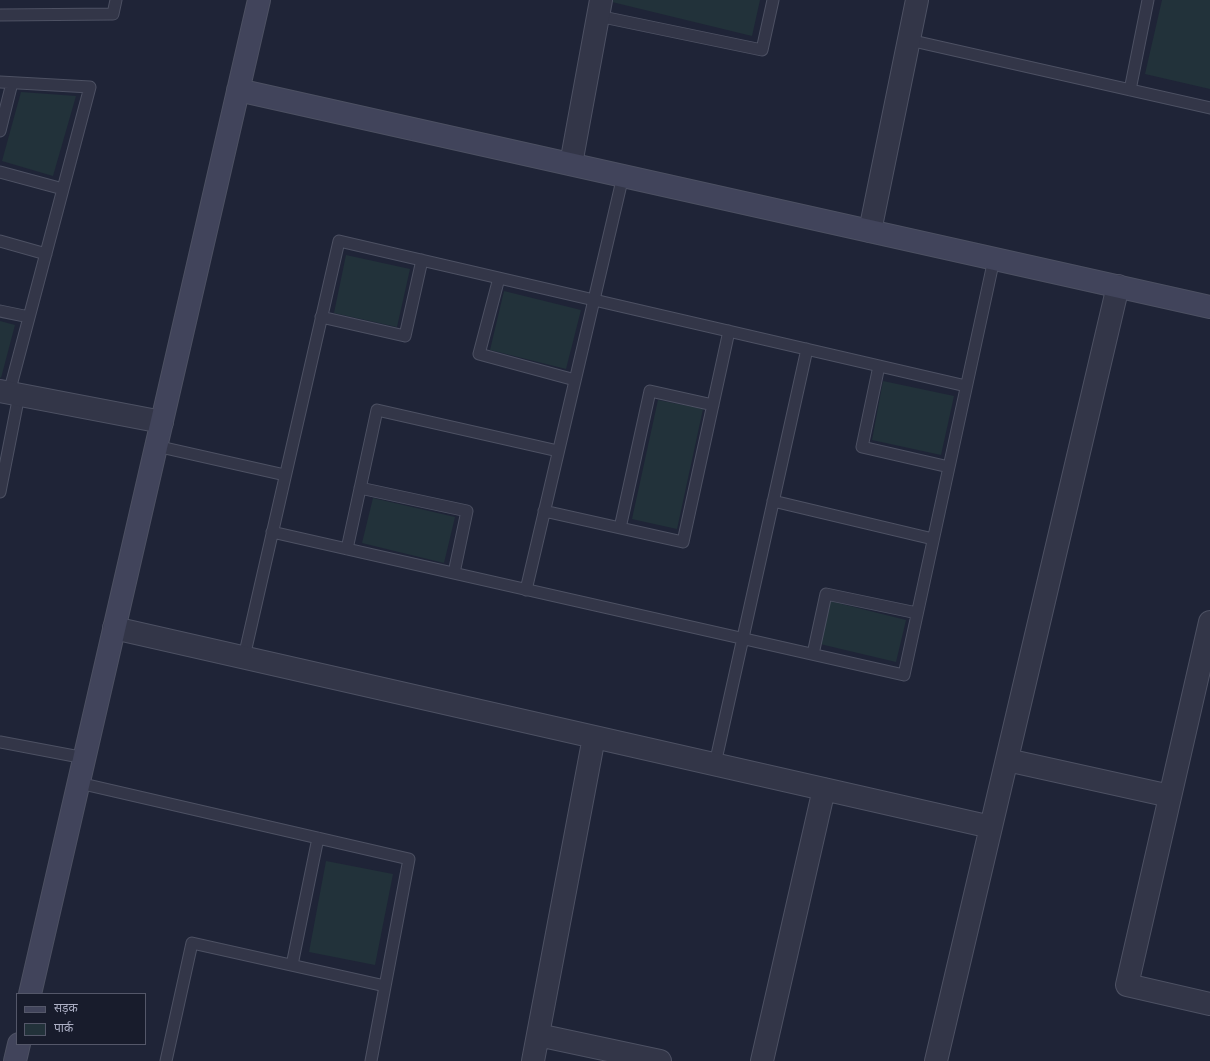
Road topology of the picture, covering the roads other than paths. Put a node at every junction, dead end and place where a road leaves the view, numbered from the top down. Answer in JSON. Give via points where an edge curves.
{"nodes":[{"id":1,"x":116,"y":0,"type":"edge"},
{"id":2,"x":259,"y":0,"type":"edge"},
{"id":3,"x":773,"y":0,"type":"edge"},
{"id":4,"x":918,"y":0,"type":"edge"},
{"id":5,"x":1148,"y":0,"type":"edge"},
{"id":6,"x":600,"y":8,"type":"edge"},
{"id":7,"x":0,"y":15,"type":"edge"},
{"id":8,"x":909,"y":40,"type":"junction"},
{"id":9,"x":0,"y":82,"type":"edge"},
{"id":10,"x":12,"y":83,"type":"junction"},
{"id":11,"x":238,"y":90,"type":"junction"},
{"id":12,"x":1130,"y":90,"type":"junction"},
{"id":13,"x":1210,"y":108,"type":"edge"},
{"id":14,"x":0,"y":131,"type":"edge"},
{"id":15,"x":571,"y":164,"type":"junction"},
{"id":16,"x":0,"y":172,"type":"edge"},
{"id":17,"x":623,"y":176,"type":"junction"},
{"id":18,"x":63,"y":189,"type":"junction"},
{"id":19,"x":870,"y":231,"type":"junction"},
{"id":20,"x":0,"y":240,"type":"edge"},
{"id":21,"x":46,"y":254,"type":"junction"},
{"id":22,"x":994,"y":258,"type":"junction"},
{"id":23,"x":422,"y":260,"type":"junction"},
{"id":24,"x":499,"y":278,"type":"junction"},
{"id":25,"x":1118,"y":286,"type":"junction"},
{"id":26,"x":594,"y":300,"type":"junction"},
{"id":27,"x":1210,"y":307,"type":"edge"},
{"id":28,"x":0,"y":310,"type":"edge"},
{"id":29,"x":321,"y":316,"type":"junction"},
{"id":30,"x":29,"y":317,"type":"junction"},
{"id":31,"x":729,"y":331,"type":"junction"},
{"id":32,"x":806,"y":349,"type":"junction"},
{"id":33,"x":879,"y":366,"type":"junction"},
{"id":34,"x":575,"y":380,"type":"junction"},
{"id":35,"x":966,"y":386,"type":"junction"},
{"id":36,"x":9,"y":393,"type":"edge"},
{"id":37,"x":713,"y":405,"type":"junction"},
{"id":38,"x":162,"y":422,"type":"junction"},
{"id":39,"x":156,"y":446,"type":"junction"},
{"id":40,"x":558,"y":451,"type":"junction"},
{"id":41,"x":949,"y":467,"type":"junction"},
{"id":42,"x":285,"y":475,"type":"junction"},
{"id":43,"x":2,"y":477,"type":"edge"},
{"id":44,"x":360,"y":488,"type":"junction"},
{"id":45,"x":0,"y":492,"type":"edge"},
{"id":46,"x":773,"y":501,"type":"junction"},
{"id":47,"x":544,"y":510,"type":"junction"},
{"id":48,"x":620,"y":528,"type":"junction"},
{"id":49,"x":272,"y":532,"type":"junction"},
{"id":50,"x":934,"y":539,"type":"junction"},
{"id":51,"x":346,"y":549,"type":"junction"},
{"id":52,"x":454,"y":573,"type":"junction"},
{"id":53,"x":526,"y":590,"type":"junction"},
{"id":54,"x":917,"y":613,"type":"junction"},
{"id":55,"x":1210,"y":622,"type":"edge"},
{"id":56,"x":114,"y":628,"type":"junction"},
{"id":57,"x":742,"y":638,"type":"junction"},
{"id":58,"x":812,"y":654,"type":"junction"},
{"id":59,"x":244,"y":657,"type":"junction"},
{"id":60,"x":1205,"y":662,"type":"edge"},
{"id":61,"x":594,"y":737,"type":"junction"},
{"id":62,"x":0,"y":742,"type":"edge"},
{"id":63,"x":85,"y":758,"type":"junction"},
{"id":64,"x":1007,"y":760,"type":"junction"},
{"id":65,"x":715,"y":764,"type":"junction"},
{"id":66,"x":79,"y":783,"type":"junction"},
{"id":67,"x":824,"y":789,"type":"junction"},
{"id":68,"x":1170,"y":796,"type":"junction"},
{"id":69,"x":991,"y":827,"type":"junction"},
{"id":70,"x":318,"y":838,"type":"junction"},
{"id":71,"x":292,"y":965,"type":"junction"},
{"id":72,"x":385,"y":986,"type":"junction"},
{"id":73,"x":30,"y":993,"type":"edge"},
{"id":74,"x":1210,"y":1004,"type":"edge"},
{"id":75,"x":538,"y":1035,"type":"junction"},
{"id":76,"x":19,"y":1045,"type":"edge"},
{"id":77,"x":15,"y":1061,"type":"edge"},
{"id":78,"x":166,"y":1061,"type":"edge"},
{"id":79,"x":371,"y":1061,"type":"edge"},
{"id":80,"x":533,"y":1061,"type":"edge"},
{"id":81,"x":660,"y":1061,"type":"edge"},
{"id":82,"x":762,"y":1061,"type":"edge"},
{"id":83,"x":936,"y":1061,"type":"edge"}],
"edges":[{"from":1,"to":7,"type":"lane","via":[[113,14]]},
{"from":2,"to":11,"type":"street"},
{"from":3,"to":6,"type":"lane","via":[[762,50]]},
{"from":4,"to":8,"type":"street"},
{"from":5,"to":12,"type":"lane"},
{"from":6,"to":15,"type":"street"},
{"from":8,"to":12,"type":"lane"},
{"from":8,"to":19,"type":"street"},
{"from":9,"to":10,"type":"lane"},
{"from":10,"to":14,"type":"lane"},
{"from":10,"to":18,"type":"lane","via":[[90,87]]},
{"from":11,"to":15,"type":"street"},
{"from":11,"to":38,"type":"street"},
{"from":12,"to":13,"type":"lane"},
{"from":15,"to":17,"type":"street"},
{"from":16,"to":18,"type":"lane"},
{"from":17,"to":19,"type":"street"},
{"from":17,"to":26,"type":"lane"},
{"from":18,"to":21,"type":"lane"},
{"from":19,"to":22,"type":"street"},
{"from":20,"to":21,"type":"lane"},
{"from":21,"to":30,"type":"lane"},
{"from":22,"to":25,"type":"street"},
{"from":22,"to":35,"type":"lane"},
{"from":23,"to":24,"type":"lane"},
{"from":23,"to":29,"type":"lane","via":[[339,241]]},
{"from":23,"to":29,"type":"lane","via":[[405,336]]},
{"from":24,"to":26,"type":"lane"},
{"from":24,"to":34,"type":"lane","via":[[479,354]]},
{"from":25,"to":27,"type":"street"},
{"from":25,"to":64,"type":"street"},
{"from":26,"to":31,"type":"lane"},
{"from":26,"to":34,"type":"lane"},
{"from":28,"to":30,"type":"lane"},
{"from":29,"to":42,"type":"lane"},
{"from":30,"to":36,"type":"lane"},
{"from":31,"to":32,"type":"lane"},
{"from":31,"to":37,"type":"lane"},
{"from":32,"to":33,"type":"lane"},
{"from":32,"to":46,"type":"lane"},
{"from":33,"to":35,"type":"lane"},
{"from":33,"to":41,"type":"lane","via":[[862,447]]},
{"from":34,"to":40,"type":"lane"},
{"from":35,"to":41,"type":"lane"},
{"from":36,"to":38,"type":"street"},
{"from":36,"to":43,"type":"lane"},
{"from":37,"to":48,"type":"lane","via":[[683,542]]},
{"from":37,"to":48,"type":"lane","via":[[650,391]]},
{"from":38,"to":39,"type":"street"},
{"from":39,"to":42,"type":"lane"},
{"from":39,"to":56,"type":"street"},
{"from":40,"to":44,"type":"lane","via":[[377,410]]},
{"from":40,"to":47,"type":"lane"},
{"from":41,"to":50,"type":"lane"},
{"from":42,"to":49,"type":"lane"},
{"from":43,"to":45,"type":"lane"},
{"from":44,"to":51,"type":"lane"},
{"from":44,"to":52,"type":"lane","via":[[467,511]]},
{"from":46,"to":50,"type":"lane"},
{"from":46,"to":57,"type":"lane"},
{"from":47,"to":48,"type":"lane"},
{"from":47,"to":53,"type":"lane"},
{"from":49,"to":51,"type":"lane"},
{"from":49,"to":59,"type":"lane"},
{"from":50,"to":54,"type":"lane"},
{"from":51,"to":52,"type":"lane"},
{"from":52,"to":53,"type":"lane"},
{"from":53,"to":57,"type":"lane"},
{"from":54,"to":58,"type":"lane","via":[[826,594]]},
{"from":54,"to":58,"type":"lane","via":[[904,675]]},
{"from":55,"to":60,"type":"street"},
{"from":56,"to":59,"type":"street"},
{"from":56,"to":63,"type":"street"},
{"from":57,"to":58,"type":"lane"},
{"from":57,"to":65,"type":"lane"},
{"from":59,"to":61,"type":"street"},
{"from":60,"to":68,"type":"street"},
{"from":61,"to":65,"type":"street"},
{"from":61,"to":75,"type":"street"},
{"from":62,"to":63,"type":"lane"},
{"from":63,"to":66,"type":"street"},
{"from":64,"to":68,"type":"street"},
{"from":64,"to":69,"type":"street"},
{"from":65,"to":67,"type":"street"},
{"from":66,"to":70,"type":"lane"},
{"from":66,"to":73,"type":"street"},
{"from":67,"to":69,"type":"street"},
{"from":67,"to":82,"type":"street"},
{"from":68,"to":74,"type":"street","via":[[1126,985]]},
{"from":69,"to":83,"type":"street"},
{"from":70,"to":71,"type":"lane"},
{"from":70,"to":72,"type":"lane","via":[[409,860]]},
{"from":71,"to":72,"type":"lane"},
{"from":71,"to":78,"type":"lane","via":[[192,943]]},
{"from":72,"to":79,"type":"lane"},
{"from":75,"to":80,"type":"street"},
{"from":75,"to":81,"type":"street"},
{"from":76,"to":77,"type":"street"}]}
